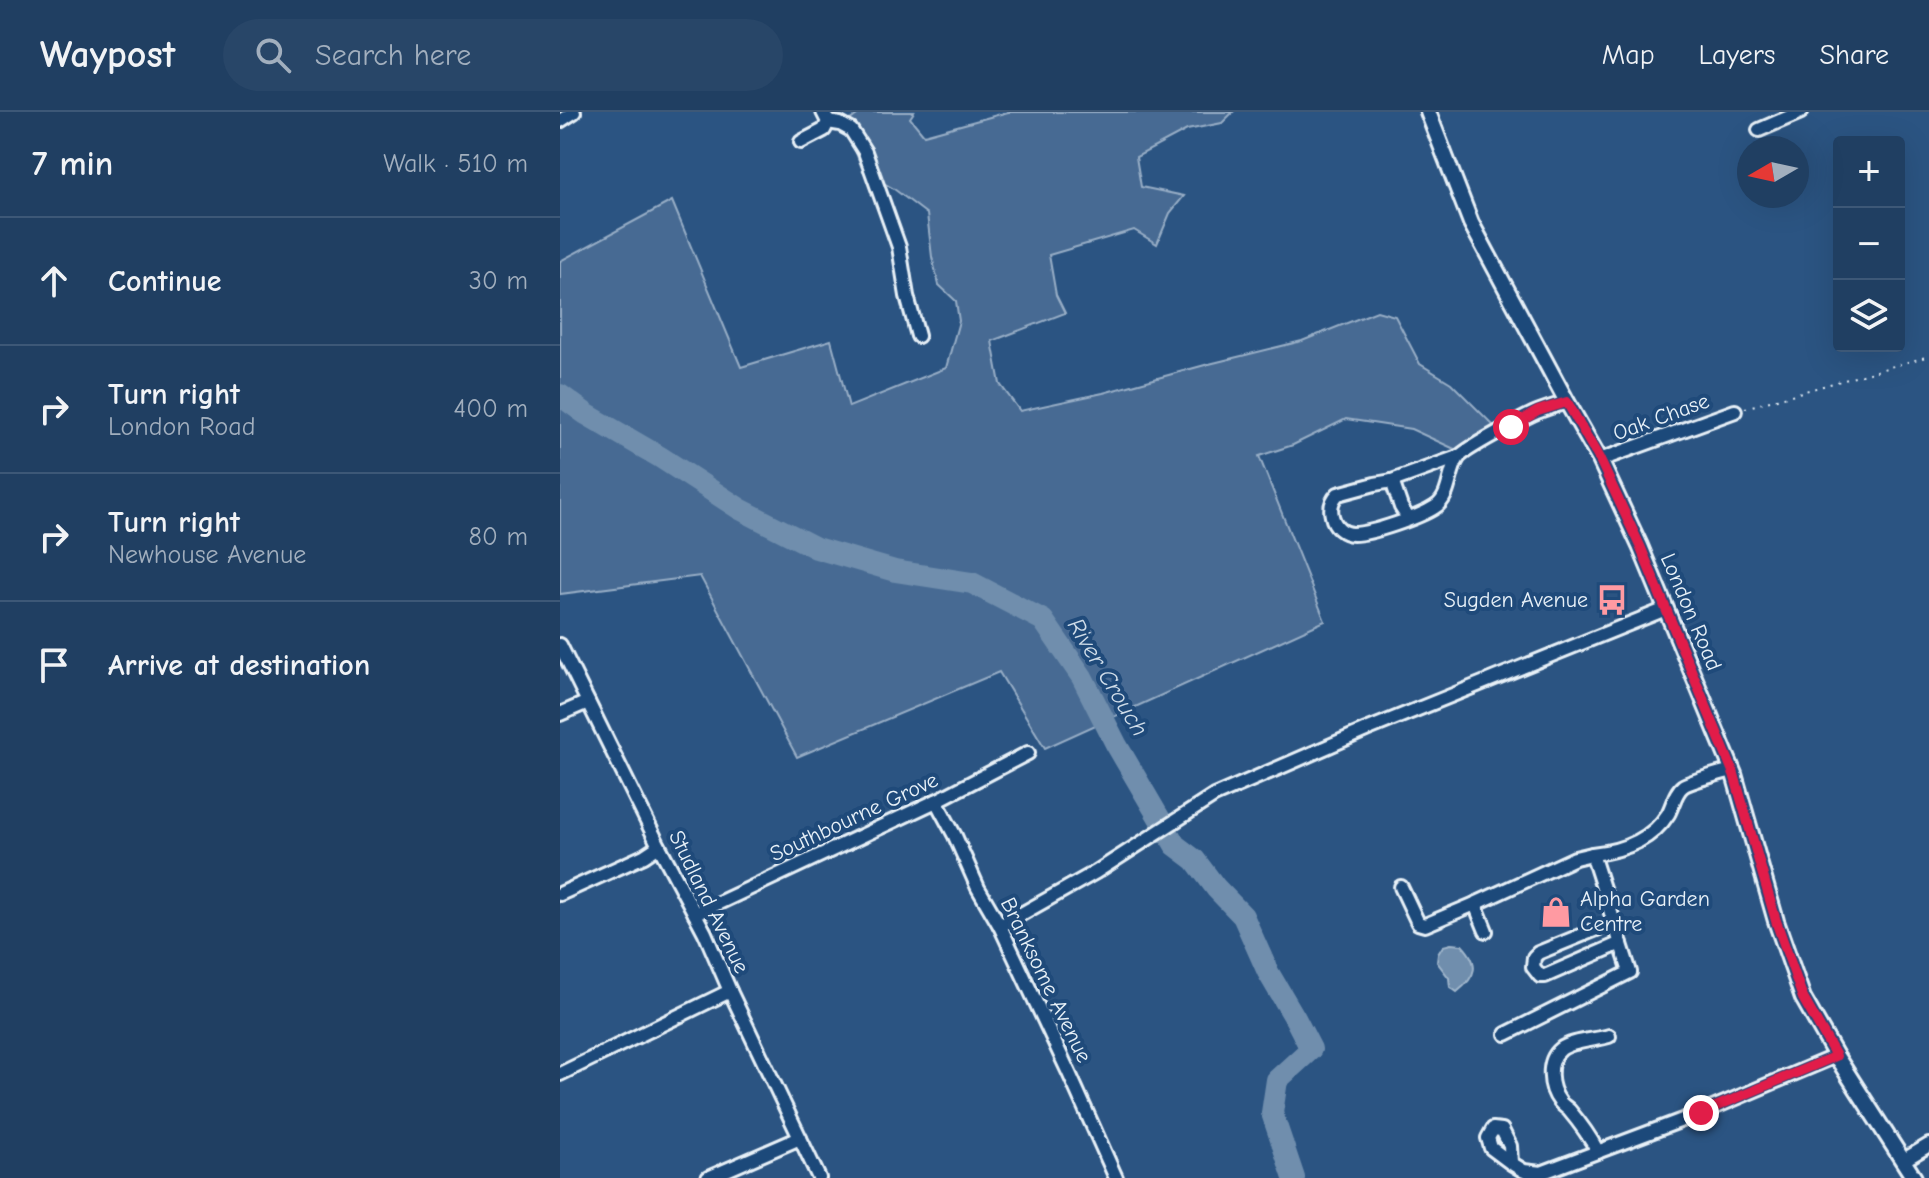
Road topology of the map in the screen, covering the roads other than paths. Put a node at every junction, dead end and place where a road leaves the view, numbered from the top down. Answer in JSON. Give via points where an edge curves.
{"nodes":[{"id":1,"x":574,"y":112,"type":"edge"},
{"id":2,"x":1428,"y":112,"type":"edge"},
{"id":3,"x":1801,"y":112,"type":"edge"},
{"id":4,"x":825,"y":117,"type":"edge"},
{"id":5,"x":560,"y":121,"type":"edge"},
{"id":6,"x":1759,"y":130,"type":"dead end"},
{"id":7,"x":801,"y":142,"type":"dead end"},
{"id":8,"x":918,"y":336,"type":"dead end"},
{"id":9,"x":1567,"y":402,"type":"junction"},
{"id":10,"x":1735,"y":411,"type":"road end"},
{"id":11,"x":1458,"y":457,"type":"junction"},
{"id":12,"x":1600,"y":460,"type":"junction"},
{"id":13,"x":1392,"y":481,"type":"junction"},
{"id":14,"x":1408,"y":518,"type":"junction"},
{"id":15,"x":1666,"y":609,"type":"junction"},
{"id":16,"x":560,"y":645,"type":"edge"},
{"id":17,"x":588,"y":702,"type":"junction"},
{"id":18,"x":560,"y":714,"type":"edge"},
{"id":19,"x":1028,"y":753,"type":"dead end"},
{"id":20,"x":1732,"y":770,"type":"junction"},
{"id":21,"x":936,"y":801,"type":"junction"},
{"id":22,"x":659,"y":846,"type":"junction"},
{"id":23,"x":1592,"y":854,"type":"junction"},
{"id":24,"x":1401,"y":887,"type":"dead end"},
{"id":25,"x":560,"y":894,"type":"edge"},
{"id":26,"x":1475,"y":904,"type":"junction"},
{"id":27,"x":695,"y":914,"type":"junction"},
{"id":28,"x":1614,"y":922,"type":"junction"},
{"id":29,"x":1000,"y":926,"type":"junction"},
{"id":30,"x":1486,"y":931,"type":"dead end"},
{"id":31,"x":1621,"y":943,"type":"junction"},
{"id":32,"x":730,"y":991,"type":"junction"},
{"id":33,"x":1506,"y":1034,"type":"dead end"},
{"id":34,"x":1609,"y":1036,"type":"dead end"},
{"id":35,"x":1836,"y":1056,"type":"junction"},
{"id":36,"x":560,"y":1074,"type":"edge"},
{"id":37,"x":800,"y":1138,"type":"junction"},
{"id":38,"x":1929,"y":1145,"type":"edge"},
{"id":39,"x":1598,"y":1152,"type":"junction"},
{"id":40,"x":1904,"y":1160,"type":"junction"},
{"id":41,"x":1511,"y":1163,"type":"dead end"},
{"id":42,"x":708,"y":1178,"type":"edge"},
{"id":43,"x":819,"y":1178,"type":"edge"},
{"id":44,"x":1116,"y":1178,"type":"edge"},
{"id":45,"x":1914,"y":1178,"type":"edge"}],
"edges":[{"from":1,"to":5,"type":"street"},
{"from":2,"to":9,"type":"main road","name":"London Road","via":[[1471,223]]},
{"from":3,"to":6,"type":"street"},
{"from":4,"to":7,"type":"street","via":[[824,130]]},
{"from":4,"to":8,"type":"street","via":[[851,130],[865,152],[899,247]]},
{"from":9,"to":11,"type":"street","via":[[1538,411]]},
{"from":9,"to":12,"type":"main road","name":"London Road"},
{"from":10,"to":12,"type":"street","name":"Oak Chase"},
{"from":11,"to":13,"type":"street"},
{"from":11,"to":14,"type":"street","via":[[1439,505]]},
{"from":12,"to":15,"type":"main road","name":"London Road"},
{"from":13,"to":14,"type":"street"},
{"from":13,"to":14,"type":"street","via":[[1338,494],[1331,505],[1332,518],[1336,527],[1354,534]]},
{"from":15,"to":20,"type":"main road","name":"London Road"},
{"from":15,"to":29,"type":"street","via":[[1214,796]]},
{"from":16,"to":17,"type":"street","name":"Studland Avenue"},
{"from":17,"to":18,"type":"street"},
{"from":17,"to":22,"type":"street","name":"Studland Avenue"},
{"from":19,"to":21,"type":"street","name":"Southbourne Grove"},
{"from":20,"to":23,"type":"street","via":[[1683,786],[1647,837],[1622,849]]},
{"from":20,"to":35,"type":"main road","name":"London Road","via":[[1803,998]]},
{"from":21,"to":27,"type":"street","name":"Southbourne Grove"},
{"from":21,"to":29,"type":"street","name":"Branksome Avenue"},
{"from":22,"to":25,"type":"street"},
{"from":22,"to":27,"type":"street","name":"Studland Avenue"},
{"from":23,"to":26,"type":"street"},
{"from":23,"to":28,"type":"street"},
{"from":24,"to":26,"type":"street","via":[[1418,923],[1425,925]]},
{"from":26,"to":30,"type":"street"},
{"from":27,"to":32,"type":"street","name":"Studland Avenue"},
{"from":28,"to":31,"type":"street"},
{"from":28,"to":31,"type":"street","via":[[1538,953],[1533,967],[1545,976]]},
{"from":29,"to":44,"type":"street","name":"Branksome Avenue"},
{"from":31,"to":33,"type":"street","via":[[1630,972]]},
{"from":32,"to":36,"type":"street"},
{"from":32,"to":37,"type":"street","name":"Studland Avenue"},
{"from":34,"to":39,"type":"street","via":[[1561,1048],[1551,1067],[1560,1102]]},
{"from":35,"to":39,"type":"street"},
{"from":35,"to":40,"type":"main road","name":"London Road"},
{"from":37,"to":42,"type":"street"},
{"from":37,"to":43,"type":"street","name":"Studland Avenue"},
{"from":38,"to":40,"type":"street"},
{"from":39,"to":41,"type":"street","via":[[1541,1173]]},
{"from":40,"to":45,"type":"main road","name":"London Road"}]}
